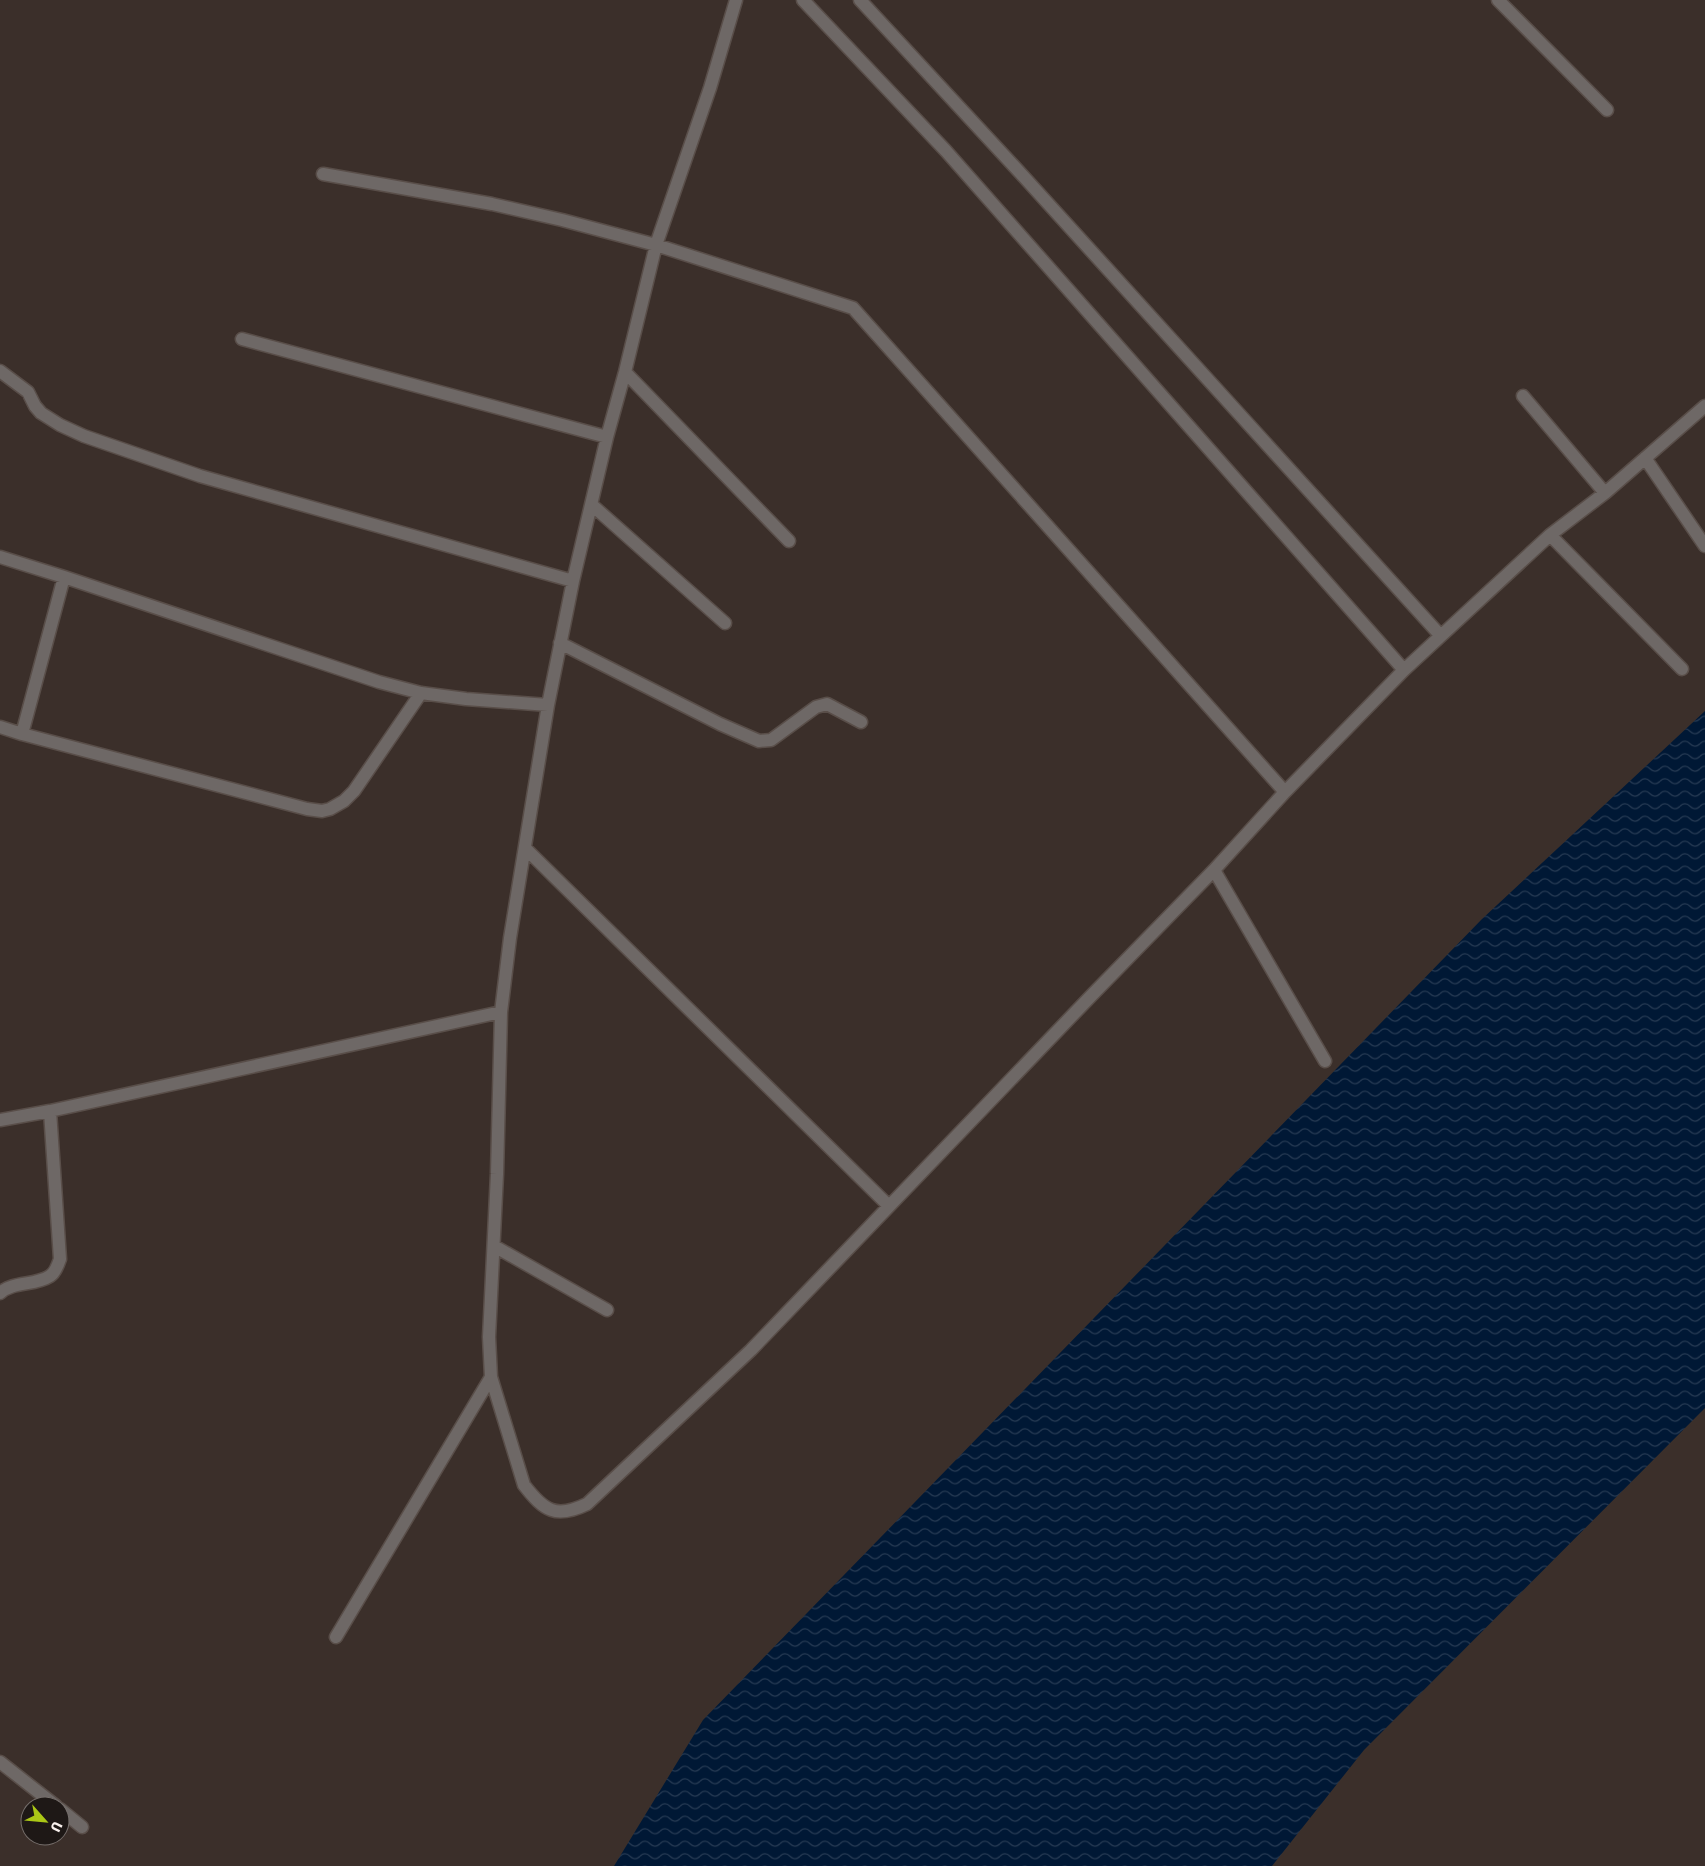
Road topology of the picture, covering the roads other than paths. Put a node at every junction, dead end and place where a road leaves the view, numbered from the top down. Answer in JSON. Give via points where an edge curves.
{"nodes":[{"id":1,"x":736,"y":0,"type":"edge"},
{"id":2,"x":802,"y":0,"type":"edge"},
{"id":3,"x":860,"y":0,"type":"edge"},
{"id":4,"x":1498,"y":0,"type":"edge"},
{"id":5,"x":1607,"y":110,"type":"dead end"},
{"id":6,"x":324,"y":174,"type":"dead end"},
{"id":7,"x":656,"y":245,"type":"junction"},
{"id":8,"x":242,"y":339,"type":"dead end"},
{"id":9,"x":0,"y":371,"type":"edge"},
{"id":10,"x":625,"y":372,"type":"junction"},
{"id":11,"x":1523,"y":396,"type":"dead end"},
{"id":12,"x":1705,"y":406,"type":"edge"},
{"id":13,"x":607,"y":436,"type":"junction"},
{"id":14,"x":1645,"y":458,"type":"junction"},
{"id":15,"x":1605,"y":493,"type":"junction"},
{"id":16,"x":592,"y":505,"type":"junction"},
{"id":17,"x":1550,"y":535,"type":"junction"},
{"id":18,"x":789,"y":541,"type":"dead end"},
{"id":19,"x":1705,"y":546,"type":"edge"},
{"id":20,"x":0,"y":557,"type":"edge"},
{"id":21,"x":64,"y":577,"type":"junction"},
{"id":22,"x":573,"y":581,"type":"junction"},
{"id":23,"x":725,"y":623,"type":"dead end"},
{"id":24,"x":1440,"y":634,"type":"junction"},
{"id":25,"x":560,"y":644,"type":"junction"},
{"id":26,"x":1682,"y":669,"type":"dead end"},
{"id":27,"x":1404,"y":670,"type":"junction"},
{"id":28,"x":421,"y":693,"type":"junction"},
{"id":29,"x":548,"y":705,"type":"junction"},
{"id":30,"x":861,"y":722,"type":"dead end"},
{"id":31,"x":0,"y":727,"type":"edge"},
{"id":32,"x":22,"y":734,"type":"junction"},
{"id":33,"x":1285,"y":792,"type":"junction"},
{"id":34,"x":525,"y":848,"type":"junction"},
{"id":35,"x":1214,"y":870,"type":"junction"},
{"id":36,"x":501,"y":1012,"type":"junction"},
{"id":37,"x":1325,"y":1061,"type":"dead end"},
{"id":38,"x":50,"y":1112,"type":"junction"},
{"id":39,"x":0,"y":1120,"type":"edge"},
{"id":40,"x":889,"y":1206,"type":"junction"},
{"id":41,"x":494,"y":1246,"type":"junction"},
{"id":42,"x":0,"y":1293,"type":"edge"},
{"id":43,"x":607,"y":1310,"type":"dead end"},
{"id":44,"x":491,"y":1377,"type":"junction"},
{"id":45,"x":336,"y":1637,"type":"dead end"},
{"id":46,"x":0,"y":1762,"type":"edge"},
{"id":47,"x":43,"y":1796,"type":"edge"},
{"id":48,"x":70,"y":1817,"type":"edge"},
{"id":49,"x":82,"y":1827,"type":"dead end"}],
"edges":[{"from":1,"to":7,"type":"street","via":[[710,88]]},
{"from":2,"to":27,"type":"street","via":[[946,150]]},
{"from":3,"to":24,"type":"street"},
{"from":4,"to":5,"type":"street"},
{"from":6,"to":7,"type":"street","via":[[492,204]]},
{"from":7,"to":10,"type":"street"},
{"from":7,"to":33,"type":"street","via":[[853,308]]},
{"from":8,"to":13,"type":"street"},
{"from":9,"to":22,"type":"street","via":[[28,392],[42,413],[84,436],[200,476]]},
{"from":10,"to":13,"type":"street"},
{"from":10,"to":18,"type":"street"},
{"from":11,"to":15,"type":"street"},
{"from":12,"to":14,"type":"street"},
{"from":13,"to":16,"type":"street"},
{"from":14,"to":15,"type":"street"},
{"from":14,"to":19,"type":"street"},
{"from":15,"to":17,"type":"street"},
{"from":16,"to":22,"type":"street"},
{"from":16,"to":23,"type":"street"},
{"from":17,"to":24,"type":"street"},
{"from":17,"to":26,"type":"street"},
{"from":20,"to":21,"type":"street"},
{"from":21,"to":28,"type":"street"},
{"from":21,"to":32,"type":"street"},
{"from":22,"to":25,"type":"street"},
{"from":24,"to":27,"type":"street"},
{"from":25,"to":29,"type":"street"},
{"from":25,"to":30,"type":"street","via":[[759,742],[771,740],[820,705],[826,704]]},
{"from":27,"to":33,"type":"street"},
{"from":28,"to":29,"type":"street"},
{"from":28,"to":32,"type":"street","via":[[354,792],[336,806],[322,810]]},
{"from":29,"to":34,"type":"street"},
{"from":31,"to":32,"type":"street"},
{"from":33,"to":35,"type":"street"},
{"from":34,"to":36,"type":"street"},
{"from":34,"to":40,"type":"street"},
{"from":35,"to":37,"type":"street"},
{"from":35,"to":40,"type":"street"},
{"from":36,"to":38,"type":"street"},
{"from":36,"to":41,"type":"street"},
{"from":38,"to":39,"type":"street"},
{"from":38,"to":42,"type":"street","via":[[60,1259],[49,1277],[6,1288]]},
{"from":40,"to":44,"type":"street","via":[[751,1350],[587,1504],[573,1511],[559,1513],[544,1507],[524,1484]]},
{"from":41,"to":43,"type":"street"},
{"from":41,"to":44,"type":"street","via":[[489,1337]]},
{"from":44,"to":45,"type":"street"},
{"from":46,"to":47,"type":"street"},
{"from":48,"to":49,"type":"street"}]}
